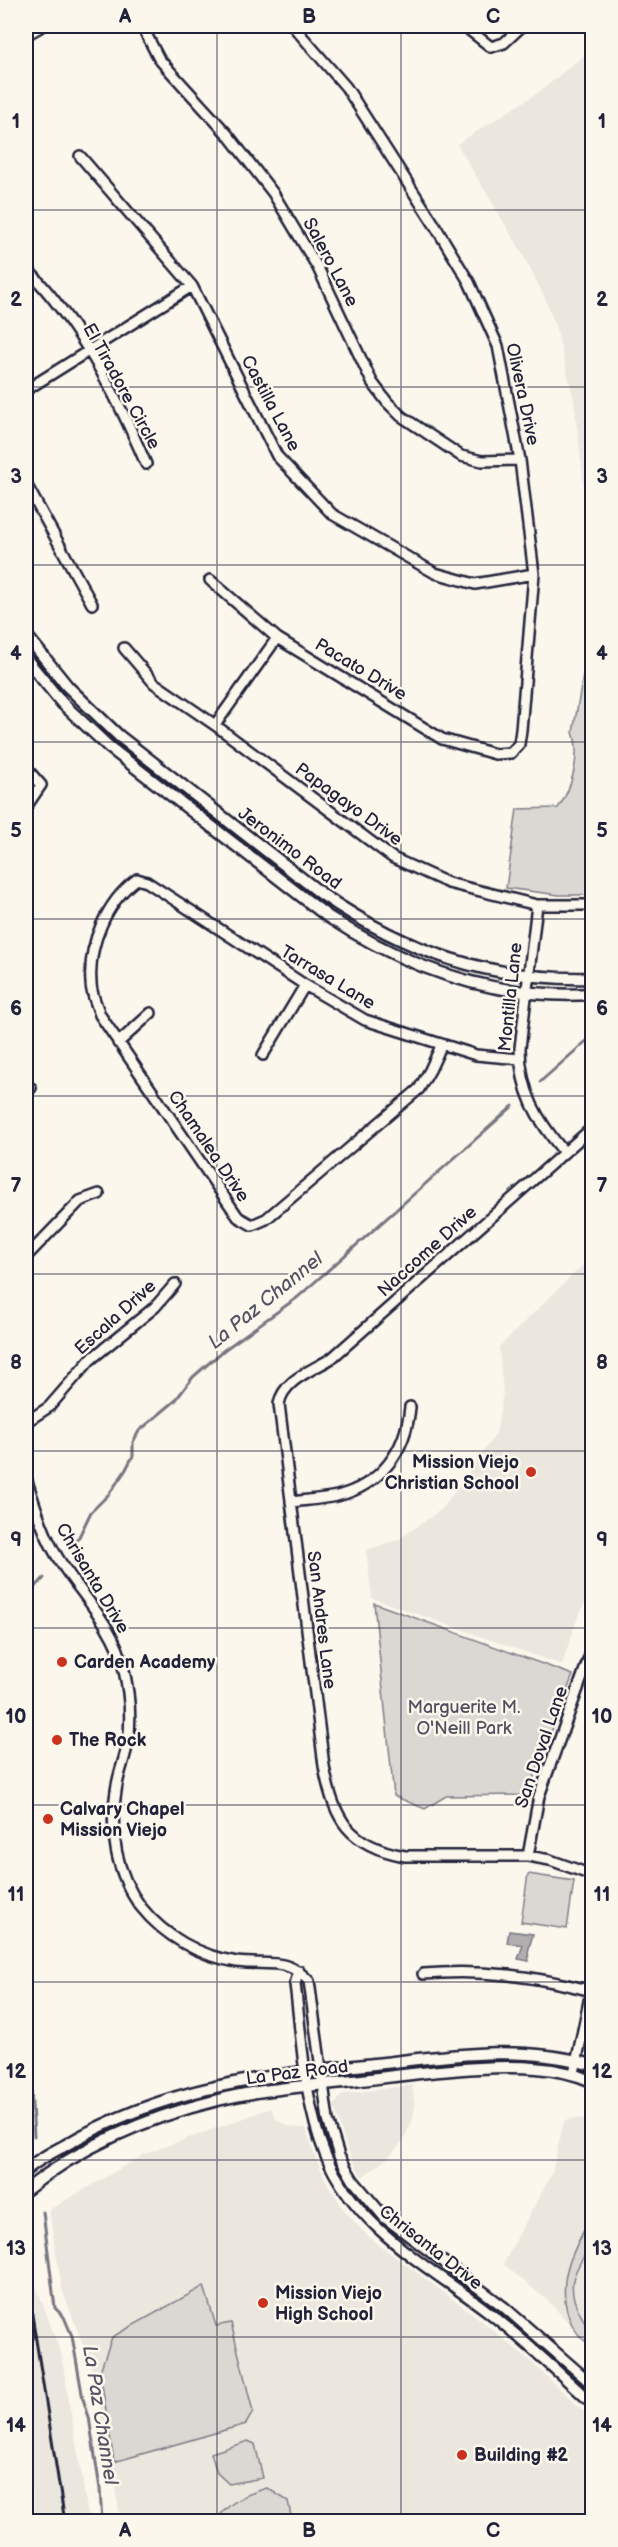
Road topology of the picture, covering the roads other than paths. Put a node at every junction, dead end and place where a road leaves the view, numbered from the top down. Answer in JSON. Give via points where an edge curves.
{"nodes":[{"id":1,"x":42,"y":26,"type":"edge"},
{"id":2,"x":142,"y":26,"type":"edge"},
{"id":3,"x":293,"y":26,"type":"edge"},
{"id":4,"x":464,"y":26,"type":"edge"},
{"id":5,"x":522,"y":26,"type":"edge"},
{"id":6,"x":26,"y":35,"type":"edge"},
{"id":7,"x":81,"y":156,"type":"dead end"},
{"id":8,"x":26,"y":268,"type":"edge"},
{"id":9,"x":192,"y":286,"type":"junction"},
{"id":10,"x":88,"y":350,"type":"junction"},
{"id":11,"x":26,"y":390,"type":"edge"},
{"id":12,"x":520,"y":460,"type":"junction"},
{"id":13,"x":146,"y":464,"type":"dead end"},
{"id":14,"x":26,"y":484,"type":"edge"},
{"id":15,"x":534,"y":574,"type":"junction"},
{"id":16,"x":210,"y":580,"type":"dead end"},
{"id":17,"x":92,"y":604,"type":"dead end"},
{"id":18,"x":26,"y":635,"type":"edge"},
{"id":19,"x":277,"y":638,"type":"junction"},
{"id":20,"x":124,"y":648,"type":"dead end"},
{"id":21,"x":26,"y":659,"type":"edge"},
{"id":22,"x":215,"y":725,"type":"junction"},
{"id":23,"x":511,"y":753,"type":"joint"},
{"id":24,"x":26,"y":768,"type":"edge"},
{"id":25,"x":26,"y":807,"type":"edge"},
{"id":26,"x":137,"y":879,"type":"joint"},
{"id":27,"x":537,"y":905,"type":"junction"},
{"id":28,"x":592,"y":905,"type":"edge"},
{"id":29,"x":528,"y":976,"type":"junction"},
{"id":30,"x":592,"y":978,"type":"edge"},
{"id":31,"x":306,"y":985,"type":"junction"},
{"id":32,"x":526,"y":993,"type":"junction"},
{"id":33,"x":592,"y":994,"type":"edge"},
{"id":34,"x":151,"y":1014,"type":"dead end"},
{"id":35,"x":118,"y":1043,"type":"junction"},
{"id":36,"x":442,"y":1044,"type":"junction"},
{"id":37,"x":263,"y":1055,"type":"dead end"},
{"id":38,"x":520,"y":1059,"type":"junction"},
{"id":39,"x":592,"y":1128,"type":"edge"},
{"id":40,"x":564,"y":1152,"type":"junction"},
{"id":41,"x":99,"y":1194,"type":"dead end"},
{"id":42,"x":26,"y":1257,"type":"edge"},
{"id":43,"x":175,"y":1284,"type":"dead end"},
{"id":44,"x":281,"y":1393,"type":"joint"},
{"id":45,"x":410,"y":1407,"type":"dead end"},
{"id":46,"x":26,"y":1422,"type":"edge"},
{"id":47,"x":26,"y":1478,"type":"edge"},
{"id":48,"x":291,"y":1502,"type":"junction"},
{"id":49,"x":592,"y":1650,"type":"edge"},
{"id":50,"x":528,"y":1856,"type":"junction"},
{"id":51,"x":592,"y":1875,"type":"edge"},
{"id":52,"x":299,"y":1971,"type":"junction"},
{"id":53,"x":423,"y":1974,"type":"dead end"},
{"id":54,"x":592,"y":1989,"type":"edge"},
{"id":55,"x":577,"y":2061,"type":"junction"},
{"id":56,"x":592,"y":2065,"type":"edge"},
{"id":57,"x":321,"y":2070,"type":"junction"},
{"id":58,"x":306,"y":2072,"type":"junction"},
{"id":59,"x":574,"y":2073,"type":"junction"},
{"id":60,"x":592,"y":2081,"type":"edge"},
{"id":61,"x":323,"y":2085,"type":"junction"},
{"id":62,"x":309,"y":2086,"type":"junction"},
{"id":63,"x":28,"y":2168,"type":"edge"},
{"id":64,"x":26,"y":2190,"type":"edge"},
{"id":65,"x":592,"y":2385,"type":"edge"},
{"id":66,"x":592,"y":2403,"type":"edge"},
{"id":67,"x":26,"y":2517,"type":"edge"},
{"id":68,"x":29,"y":2522,"type":"edge"}],
"edges":[{"from":1,"to":6,"type":"street"},
{"from":2,"to":12,"type":"street","name":"Salero Lane","via":[[159,59],[228,135],[273,193],[318,268],[372,382],[387,402],[401,416],[461,456],[482,461]]},
{"from":3,"to":12,"type":"street","name":"Olivera Drive","via":[[346,87],[469,282],[498,346]]},
{"from":4,"to":5,"type":"street","via":[[491,47],[504,43]]},
{"from":7,"to":9,"type":"street","name":"Castilla Lane"},
{"from":8,"to":10,"type":"street","name":"El Tiradore Circle"},
{"from":9,"to":10,"type":"street"},
{"from":9,"to":15,"type":"street","name":"Castilla Lane","via":[[278,456],[332,514],[435,573],[475,584]]},
{"from":10,"to":11,"type":"street"},
{"from":10,"to":13,"type":"street","name":"El Tiradore Circle","via":[[129,423]]},
{"from":12,"to":15,"type":"street","name":"Olivera Drive"},
{"from":14,"to":17,"type":"street"},
{"from":15,"to":23,"type":"street","name":"Olivera Drive","via":[[521,730],[519,744]]},
{"from":16,"to":19,"type":"street","name":"Pacato Drive"},
{"from":18,"to":29,"type":"main road","name":"Jeronimo Road","via":[[68,687],[119,736],[349,912],[424,951],[468,965]]},
{"from":19,"to":22,"type":"street"},
{"from":19,"to":23,"type":"street","name":"Pacato Drive","via":[[442,739],[495,754]]},
{"from":20,"to":22,"type":"street","name":"Papagayo Drive","via":[[154,683]]},
{"from":21,"to":32,"type":"main road","name":"Jeronimo Road","via":[[62,703],[109,747],[327,916],[366,941],[429,970]]},
{"from":22,"to":27,"type":"street","name":"Papagayo Drive","via":[[393,858],[448,883]]},
{"from":24,"to":25,"type":"street","via":[[40,785]]},
{"from":26,"to":31,"type":"street","name":"Tarrasa Lane"},
{"from":26,"to":35,"type":"street","name":"Chamalea Drive","via":[[128,885],[105,917],[91,961],[91,986],[100,1015]]},
{"from":27,"to":28,"type":"street","name":"Papagayo Drive"},
{"from":27,"to":29,"type":"street","name":"Montilla Lane"},
{"from":29,"to":30,"type":"main road","name":"Jeronimo Road"},
{"from":29,"to":32,"type":"street","name":"Montilla Lane"},
{"from":31,"to":36,"type":"street","name":"Tarrasa Lane","via":[[365,1020]]},
{"from":31,"to":37,"type":"street"},
{"from":32,"to":33,"type":"main road","name":"Jeronimo Road"},
{"from":32,"to":38,"type":"street","name":"Montilla Lane"},
{"from":34,"to":35,"type":"street"},
{"from":35,"to":36,"type":"street","name":"Chamalea Drive","via":[[238,1217],[252,1226],[266,1219],[419,1089]]},
{"from":36,"to":38,"type":"street","name":"Tarrasa Lane","via":[[490,1058]]},
{"from":38,"to":40,"type":"street","name":"Montilla Lane","via":[[523,1083],[533,1110]]},
{"from":39,"to":40,"type":"street","name":"Naccome Drive"},
{"from":40,"to":44,"type":"street","name":"Naccome Drive","via":[[332,1358]]},
{"from":41,"to":42,"type":"street","via":[[80,1201]]},
{"from":43,"to":46,"type":"street","name":"Escala Drive","via":[[155,1307],[90,1360],[49,1407]]},
{"from":44,"to":48,"type":"street","name":"San Andres Lane"},
{"from":45,"to":48,"type":"street","via":[[402,1446],[376,1478],[336,1496]]},
{"from":47,"to":52,"type":"street","name":"Chrisanta Drive","via":[[40,1522],[57,1557],[105,1625],[123,1663],[130,1707],[128,1742],[113,1821],[115,1848],[124,1878],[141,1907],[186,1946],[214,1958],[278,1963]]},
{"from":48,"to":50,"type":"street","name":"San Andres Lane","via":[[328,1791],[342,1822],[361,1841],[405,1856]]},
{"from":49,"to":50,"type":"street","name":"San Doval Lane","via":[[539,1797]]},
{"from":50,"to":51,"type":"street"},
{"from":52,"to":57,"type":"street","name":"Chrisanta Drive","via":[[310,1983]]},
{"from":52,"to":58,"type":"street","name":"Chrisanta Drive","via":[[295,1984]]},
{"from":53,"to":54,"type":"street","via":[[504,1973]]},
{"from":54,"to":55,"type":"street"},
{"from":55,"to":56,"type":"main road","name":"La Paz Road"},
{"from":55,"to":57,"type":"main road","name":"La Paz Road","via":[[498,2052]]},
{"from":55,"to":59,"type":"street"},
{"from":57,"to":58,"type":"main road","name":"La Paz Road"},
{"from":57,"to":61,"type":"street","name":"Chrisanta Drive"},
{"from":58,"to":62,"type":"street","name":"Chrisanta Drive"},
{"from":58,"to":63,"type":"main road","name":"La Paz Road","via":[[240,2081],[163,2100],[101,2126]]},
{"from":59,"to":60,"type":"main road","name":"La Paz Road"},
{"from":59,"to":61,"type":"main road","name":"La Paz Road","via":[[498,2067]]},
{"from":61,"to":62,"type":"main road","name":"La Paz Road"},
{"from":61,"to":65,"type":"street","name":"Chrisanta Drive","via":[[339,2156],[370,2202],[392,2224],[504,2307]]},
{"from":62,"to":64,"type":"main road","name":"La Paz Road","via":[[218,2100],[171,2114],[81,2152]]},
{"from":62,"to":66,"type":"street","name":"Chrisanta Drive","via":[[324,2152],[354,2205],[386,2237],[487,2312]]},
{"from":67,"to":68,"type":"highway"}]}
